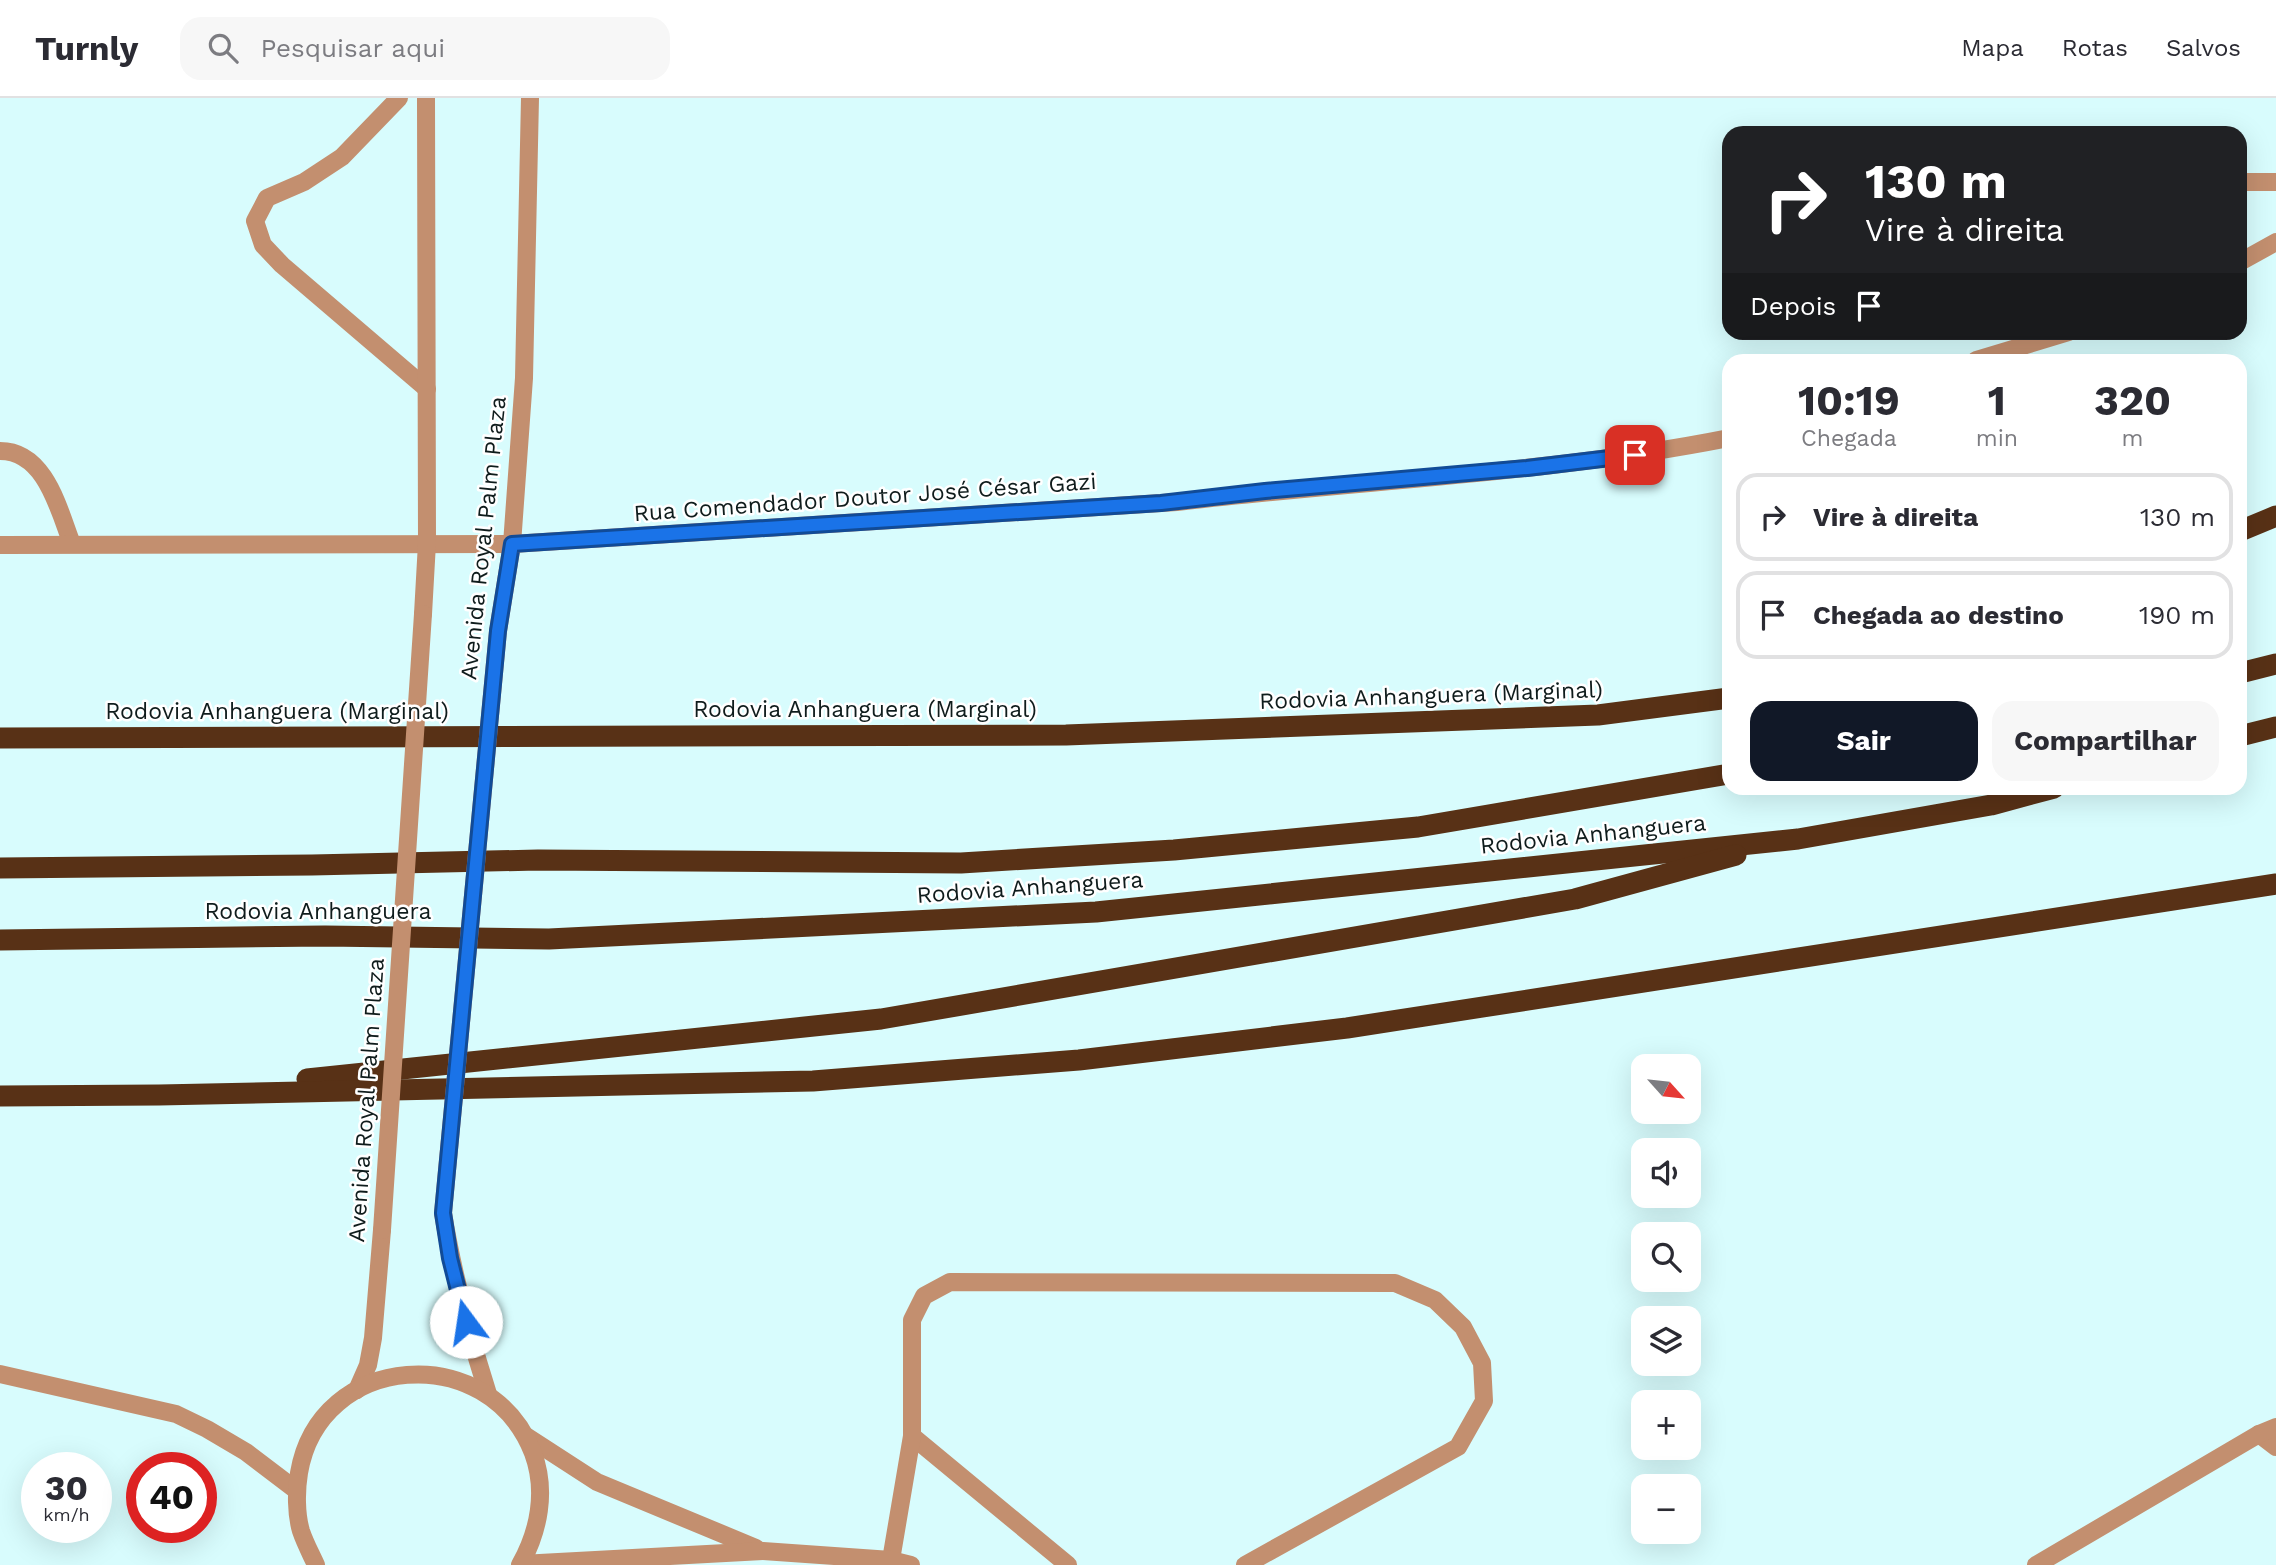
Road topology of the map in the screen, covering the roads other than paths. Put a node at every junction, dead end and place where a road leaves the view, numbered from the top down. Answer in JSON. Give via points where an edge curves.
{"nodes":[{"id":1,"x":399,"y":98,"type":"edge"},
{"id":2,"x":426,"y":98,"type":"edge"},
{"id":3,"x":530,"y":98,"type":"edge"},
{"id":4,"x":2247,"y":182,"type":"edge"},
{"id":5,"x":2276,"y":182,"type":"edge"},
{"id":6,"x":2276,"y":242,"type":"edge"},
{"id":7,"x":2247,"y":258,"type":"edge"},
{"id":8,"x":2042,"y":340,"type":"edge"},
{"id":9,"x":1996,"y":354,"type":"edge"},
{"id":10,"x":427,"y":389,"type":"junction"},
{"id":11,"x":1722,"y":439,"type":"edge"},
{"id":12,"x":0,"y":451,"type":"edge"},
{"id":13,"x":2276,"y":516,"type":"edge"},
{"id":14,"x":2247,"y":528,"type":"edge"},
{"id":15,"x":427,"y":543,"type":"junction"},
{"id":16,"x":72,"y":544,"type":"junction"},
{"id":17,"x":512,"y":544,"type":"junction"},
{"id":18,"x":0,"y":545,"type":"edge"},
{"id":19,"x":2276,"y":662,"type":"edge"},
{"id":20,"x":2247,"y":671,"type":"edge"},
{"id":21,"x":1722,"y":699,"type":"edge"},
{"id":22,"x":2276,"y":727,"type":"edge"},
{"id":23,"x":2247,"y":734,"type":"edge"},
{"id":24,"x":0,"y":738,"type":"edge"},
{"id":25,"x":1722,"y":775,"type":"edge"},
{"id":26,"x":2028,"y":795,"type":"edge"},
{"id":27,"x":1798,"y":839,"type":"junction"},
{"id":28,"x":0,"y":868,"type":"edge"},
{"id":29,"x":2276,"y":884,"type":"edge"},
{"id":30,"x":0,"y":940,"type":"edge"},
{"id":31,"x":159,"y":1095,"type":"junction"},
{"id":32,"x":0,"y":1096,"type":"edge"},
{"id":33,"x":0,"y":1374,"type":"edge"},
{"id":34,"x":358,"y":1390,"type":"junction"},
{"id":35,"x":488,"y":1394,"type":"junction"},
{"id":36,"x":2276,"y":1427,"type":"edge"},
{"id":37,"x":2259,"y":1434,"type":"junction"},
{"id":38,"x":526,"y":1436,"type":"junction"},
{"id":39,"x":912,"y":1436,"type":"junction"},
{"id":40,"x":2276,"y":1447,"type":"edge"},
{"id":41,"x":296,"y":1490,"type":"junction"},
{"id":42,"x":763,"y":1550,"type":"junction"},
{"id":43,"x":891,"y":1560,"type":"junction"},
{"id":44,"x":520,"y":1564,"type":"edge"},
{"id":45,"x":316,"y":1565,"type":"edge"},
{"id":46,"x":911,"y":1565,"type":"edge"},
{"id":47,"x":1068,"y":1565,"type":"edge"},
{"id":48,"x":1245,"y":1565,"type":"edge"},
{"id":49,"x":2036,"y":1565,"type":"edge"}],
"edges":[{"from":1,"to":10,"type":"street","via":[[342,157],[304,182],[267,198],[256,221],[264,245],[282,265]]},
{"from":2,"to":10,"type":"street","name":"Avenida Royal Palm Plaza"},
{"from":3,"to":17,"type":"street","name":"Avenida Royal Palm Plaza","via":[[524,379]]},
{"from":4,"to":5,"type":"street"},
{"from":6,"to":7,"type":"street"},
{"from":8,"to":9,"type":"street"},
{"from":10,"to":15,"type":"street","name":"Avenida Royal Palm Plaza"},
{"from":11,"to":17,"type":"street","name":"Rua Comendador Doutor José César Gazi","via":[[1527,468],[1177,502]]},
{"from":12,"to":16,"type":"street","via":[[29,461],[46,479]]},
{"from":13,"to":14,"type":"highway"},
{"from":15,"to":16,"type":"street","name":"Rua Comendador Doutor José César Gazi"},
{"from":15,"to":17,"type":"street","name":"Rua Comendador Doutor José César Gazi"},
{"from":15,"to":34,"type":"street","name":"Avenida Royal Palm Plaza","bridge":true,"via":[[382,1230],[373,1338]]},
{"from":16,"to":18,"type":"street","name":"Rua Comendador Doutor José César Gazi"},
{"from":17,"to":35,"type":"street","name":"Avenida Royal Palm Plaza","bridge":true,"via":[[498,631],[443,1213],[450,1258]]},
{"from":19,"to":20,"type":"highway"},
{"from":21,"to":24,"type":"highway","name":"Rodovia Anhanguera (Marginal)","via":[[1598,715],[1066,735]]},
{"from":22,"to":23,"type":"highway"},
{"from":25,"to":28,"type":"highway","name":"Rodovia Anhanguera","via":[[1418,827],[1174,850],[974,862],[538,860]]},
{"from":26,"to":27,"type":"highway","name":"Rodovia Anhanguera"},
{"from":27,"to":30,"type":"highway","name":"Rodovia Anhanguera","via":[[1096,912],[549,939]]},
{"from":27,"to":31,"type":"highway","via":[[1575,899],[881,1019]]},
{"from":29,"to":31,"type":"highway","via":[[1347,1028],[1079,1060],[813,1081]]},
{"from":31,"to":32,"type":"highway"},
{"from":33,"to":41,"type":"street","via":[[176,1414],[247,1451]]},
{"from":34,"to":35,"type":"street","via":[[389,1376],[424,1373],[457,1379]]},
{"from":34,"to":41,"type":"street","via":[[333,1408],[314,1432],[301,1460]]},
{"from":35,"to":38,"type":"street"},
{"from":36,"to":37,"type":"street"},
{"from":37,"to":40,"type":"street"},
{"from":37,"to":49,"type":"street"},
{"from":38,"to":42,"type":"street","via":[[597,1482]]},
{"from":38,"to":44,"type":"street","via":[[538,1467],[541,1501],[535,1534]]},
{"from":39,"to":43,"type":"street"},
{"from":39,"to":47,"type":"street"},
{"from":39,"to":48,"type":"street","via":[[912,1320],[924,1296],[950,1282],[1395,1283],[1435,1300],[1463,1326],[1482,1363],[1484,1401],[1458,1447]]},
{"from":41,"to":45,"type":"street","via":[[300,1530]]},
{"from":42,"to":43,"type":"street"},
{"from":42,"to":44,"type":"street"},
{"from":43,"to":46,"type":"street"}]}
